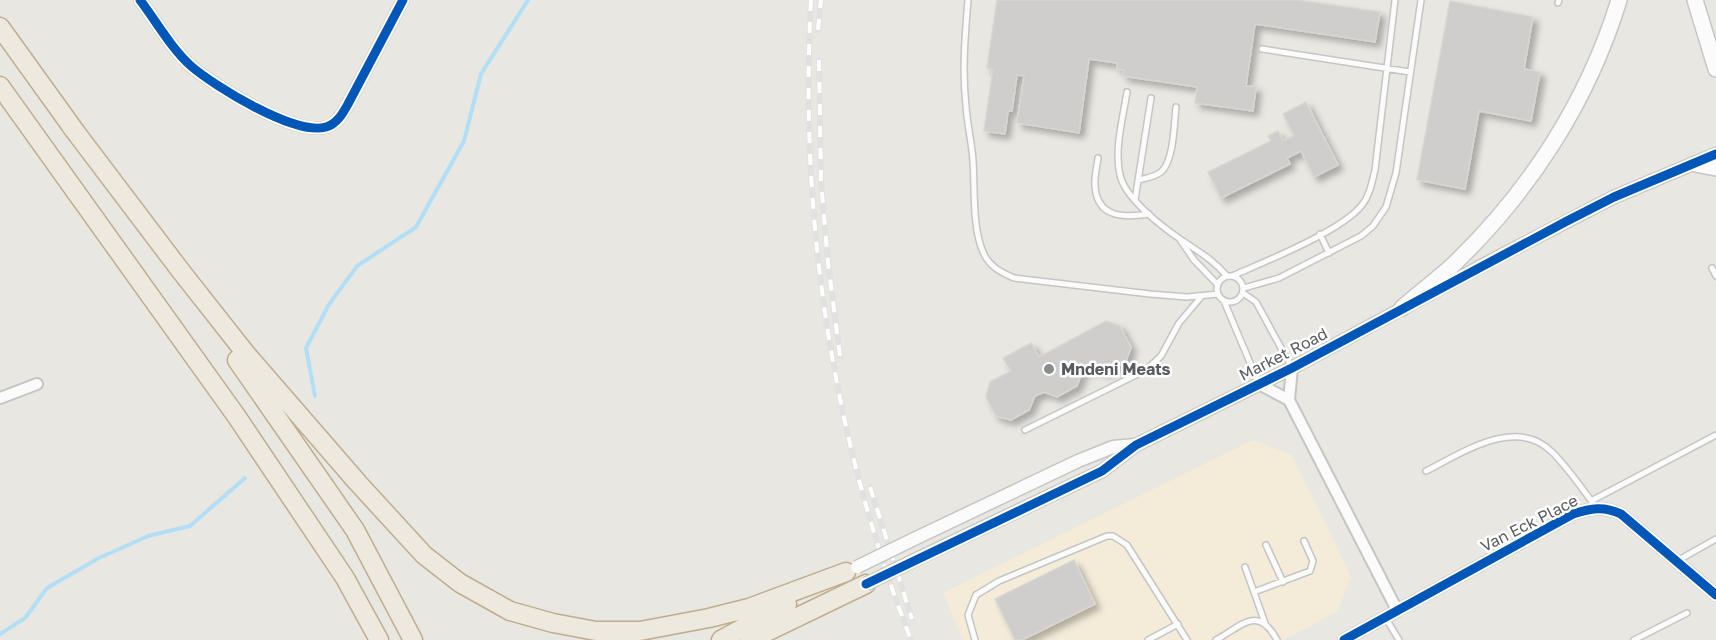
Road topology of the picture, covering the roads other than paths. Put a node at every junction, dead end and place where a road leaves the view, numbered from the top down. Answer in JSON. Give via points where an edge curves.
{"nodes":[{"id":1,"x":140,"y":0,"type":"edge"},
{"id":2,"x":403,"y":0,"type":"edge"},
{"id":3,"x":968,"y":0,"type":"edge"},
{"id":4,"x":1395,"y":0,"type":"edge"},
{"id":5,"x":1421,"y":0,"type":"edge"},
{"id":6,"x":1619,"y":0,"type":"edge"},
{"id":7,"x":1695,"y":0,"type":"edge"},
{"id":8,"x":0,"y":27,"type":"edge"},
{"id":9,"x":1262,"y":49,"type":"dead end"},
{"id":10,"x":1387,"y":69,"type":"junction"},
{"id":11,"x":1716,"y":69,"type":"edge"},
{"id":12,"x":1410,"y":72,"type":"junction"},
{"id":13,"x":0,"y":86,"type":"edge"},
{"id":14,"x":1127,"y":92,"type":"dead end"},
{"id":15,"x":1151,"y":98,"type":"dead end"},
{"id":16,"x":1176,"y":107,"type":"dead end"},
{"id":17,"x":71,"y":126,"type":"junction"},
{"id":18,"x":1716,"y":154,"type":"edge"},
{"id":19,"x":1098,"y":158,"type":"dead end"},
{"id":20,"x":1695,"y":164,"type":"junction"},
{"id":21,"x":1716,"y":168,"type":"edge"},
{"id":22,"x":1138,"y":180,"type":"junction"},
{"id":23,"x":1135,"y":200,"type":"junction"},
{"id":24,"x":1149,"y":214,"type":"junction"},
{"id":25,"x":1320,"y":234,"type":"junction"},
{"id":26,"x":1180,"y":240,"type":"junction"},
{"id":27,"x":1329,"y":253,"type":"junction"},
{"id":28,"x":1712,"y":268,"type":"dead end"},
{"id":29,"x":1229,"y":276,"type":"junction"},
{"id":30,"x":1716,"y":276,"type":"edge"},
{"id":31,"x":1218,"y":285,"type":"junction"},
{"id":32,"x":1243,"y":290,"type":"junction"},
{"id":33,"x":1218,"y":294,"type":"junction"},
{"id":34,"x":1202,"y":297,"type":"junction"},
{"id":35,"x":1224,"y":301,"type":"junction"},
{"id":36,"x":1402,"y":308,"type":"junction"},
{"id":37,"x":1292,"y":368,"type":"junction"},
{"id":38,"x":37,"y":384,"type":"dead end"},
{"id":39,"x":1258,"y":384,"type":"junction"},
{"id":40,"x":0,"y":398,"type":"edge"},
{"id":41,"x":1289,"y":400,"type":"junction"},
{"id":42,"x":1025,"y":430,"type":"dead end"},
{"id":43,"x":1716,"y":435,"type":"edge"},
{"id":44,"x":1136,"y":445,"type":"junction"},
{"id":45,"x":1426,"y":471,"type":"dead end"},
{"id":46,"x":1594,"y":504,"type":"junction"},
{"id":47,"x":1716,"y":539,"type":"edge"},
{"id":48,"x":1304,"y":541,"type":"dead end"},
{"id":49,"x":1266,"y":546,"type":"dead end"},
{"id":50,"x":1677,"y":561,"type":"junction"},
{"id":51,"x":1245,"y":567,"type":"dead end"},
{"id":52,"x":852,"y":570,"type":"junction"},
{"id":53,"x":1283,"y":582,"type":"junction"},
{"id":54,"x":859,"y":588,"type":"junction"},
{"id":55,"x":1254,"y":592,"type":"junction"},
{"id":56,"x":1716,"y":595,"type":"edge"},
{"id":57,"x":1397,"y":610,"type":"junction"},
{"id":58,"x":1687,"y":613,"type":"dead end"},
{"id":59,"x":1385,"y":617,"type":"junction"},
{"id":60,"x":1265,"y":623,"type":"junction"},
{"id":61,"x":1178,"y":624,"type":"junction"},
{"id":62,"x":640,"y":631,"type":"junction"},
{"id":63,"x":379,"y":640,"type":"edge"},
{"id":64,"x":413,"y":640,"type":"edge"},
{"id":65,"x":663,"y":640,"type":"edge"},
{"id":66,"x":721,"y":640,"type":"edge"},
{"id":67,"x":750,"y":640,"type":"edge"},
{"id":68,"x":780,"y":640,"type":"edge"},
{"id":69,"x":975,"y":640,"type":"edge"},
{"id":70,"x":1148,"y":640,"type":"edge"},
{"id":71,"x":1187,"y":640,"type":"edge"},
{"id":72,"x":1216,"y":640,"type":"edge"},
{"id":73,"x":1277,"y":640,"type":"edge"},
{"id":74,"x":1344,"y":640,"type":"edge"},
{"id":75,"x":1399,"y":640,"type":"edge"},
{"id":76,"x":1634,"y":640,"type":"edge"}],
"edges":[{"from":1,"to":2,"type":"street","via":[[190,65],[208,79],[289,124],[326,127],[338,120],[348,104]]},
{"from":3,"to":34,"type":"lane","via":[[963,63],[977,237],[991,265],[1014,278]]},
{"from":4,"to":10,"type":"lane"},
{"from":5,"to":12,"type":"lane"},
{"from":6,"to":36,"type":"main road","via":[[1579,99],[1536,169],[1476,242]]},
{"from":7,"to":11,"type":"main road"},
{"from":8,"to":17,"type":"highway"},
{"from":9,"to":10,"type":"lane"},
{"from":10,"to":12,"type":"lane"},
{"from":10,"to":25,"type":"lane","via":[[1371,188],[1356,211]]},
{"from":12,"to":27,"type":"lane","via":[[1396,173],[1386,207],[1361,236]]},
{"from":13,"to":63,"type":"highway","via":[[237,417],[345,578]]},
{"from":14,"to":23,"type":"lane","via":[[1119,150],[1120,176]]},
{"from":15,"to":22,"type":"lane"},
{"from":16,"to":22,"type":"lane","via":[[1166,166],[1160,173]]},
{"from":17,"to":62,"type":"highway","via":[[247,355],[424,555],[460,583],[510,611],[596,632]]},
{"from":17,"to":64,"type":"highway","via":[[355,530]]},
{"from":18,"to":20,"type":"street","name":"Market Road"},
{"from":19,"to":24,"type":"lane","via":[[1095,185],[1102,206],[1118,216]]},
{"from":20,"to":21,"type":"main road"},
{"from":20,"to":36,"type":"street","name":"Market Road","via":[[1614,197]]},
{"from":22,"to":23,"type":"lane"},
{"from":23,"to":24,"type":"lane"},
{"from":24,"to":26,"type":"lane"},
{"from":25,"to":27,"type":"lane"},
{"from":25,"to":29,"type":"lane"},
{"from":26,"to":29,"type":"lane","via":[[1202,252]]},
{"from":26,"to":31,"type":"lane"},
{"from":27,"to":32,"type":"lane","via":[[1279,278]]},
{"from":28,"to":30,"type":"lane"},
{"from":29,"to":31,"type":"lane"},
{"from":29,"to":32,"type":"lane","via":[[1240,280]]},
{"from":31,"to":33,"type":"lane"},
{"from":32,"to":35,"type":"lane","via":[[1238,300]]},
{"from":32,"to":37,"type":"lane","via":[[1256,302]]},
{"from":33,"to":34,"type":"lane"},
{"from":33,"to":35,"type":"lane"},
{"from":34,"to":42,"type":"lane","via":[[1179,323],[1161,356],[1146,370]]},
{"from":35,"to":39,"type":"lane"},
{"from":36,"to":37,"type":"street","name":"Market Road"},
{"from":37,"to":39,"type":"street","name":"Market Road"},
{"from":37,"to":41,"type":"street"},
{"from":38,"to":40,"type":"street"},
{"from":39,"to":41,"type":"street"},
{"from":39,"to":44,"type":"street","name":"Market Road"},
{"from":41,"to":57,"type":"street"},
{"from":43,"to":46,"type":"lane"},
{"from":44,"to":52,"type":"street","name":"Market Road","bridge":true,"via":[[1113,447],[1078,461]]},
{"from":44,"to":54,"type":"street","name":"Market Road","bridge":true,"via":[[1102,471]]},
{"from":45,"to":46,"type":"lane","via":[[1490,440],[1516,436],[1532,439],[1552,452]]},
{"from":46,"to":50,"type":"street","name":"Van Eck Place","via":[[1621,514]]},
{"from":46,"to":57,"type":"street","name":"Van Eck Place"},
{"from":47,"to":50,"type":"lane"},
{"from":48,"to":53,"type":"lane","via":[[1313,566]]},
{"from":49,"to":53,"type":"lane"},
{"from":50,"to":56,"type":"street","name":"Van Eck Place"},
{"from":51,"to":55,"type":"lane"},
{"from":52,"to":62,"type":"highway","via":[[749,608]]},
{"from":52,"to":66,"type":"highway"},
{"from":53,"to":55,"type":"lane"},
{"from":54,"to":67,"type":"highway"},
{"from":54,"to":68,"type":"highway"},
{"from":55,"to":60,"type":"lane"},
{"from":57,"to":59,"type":"street","name":"Van Eck Place"},
{"from":58,"to":76,"type":"lane"},
{"from":59,"to":74,"type":"street","name":"Van Eck Place"},
{"from":59,"to":75,"type":"lane"},
{"from":60,"to":72,"type":"lane","via":[[1258,619],[1249,621]]},
{"from":60,"to":73,"type":"lane"},
{"from":61,"to":69,"type":"lane","via":[[1127,545],[1107,536],[999,581],[976,595],[968,615]]},
{"from":61,"to":70,"type":"lane"},
{"from":61,"to":71,"type":"lane"},
{"from":62,"to":65,"type":"highway"}]}
